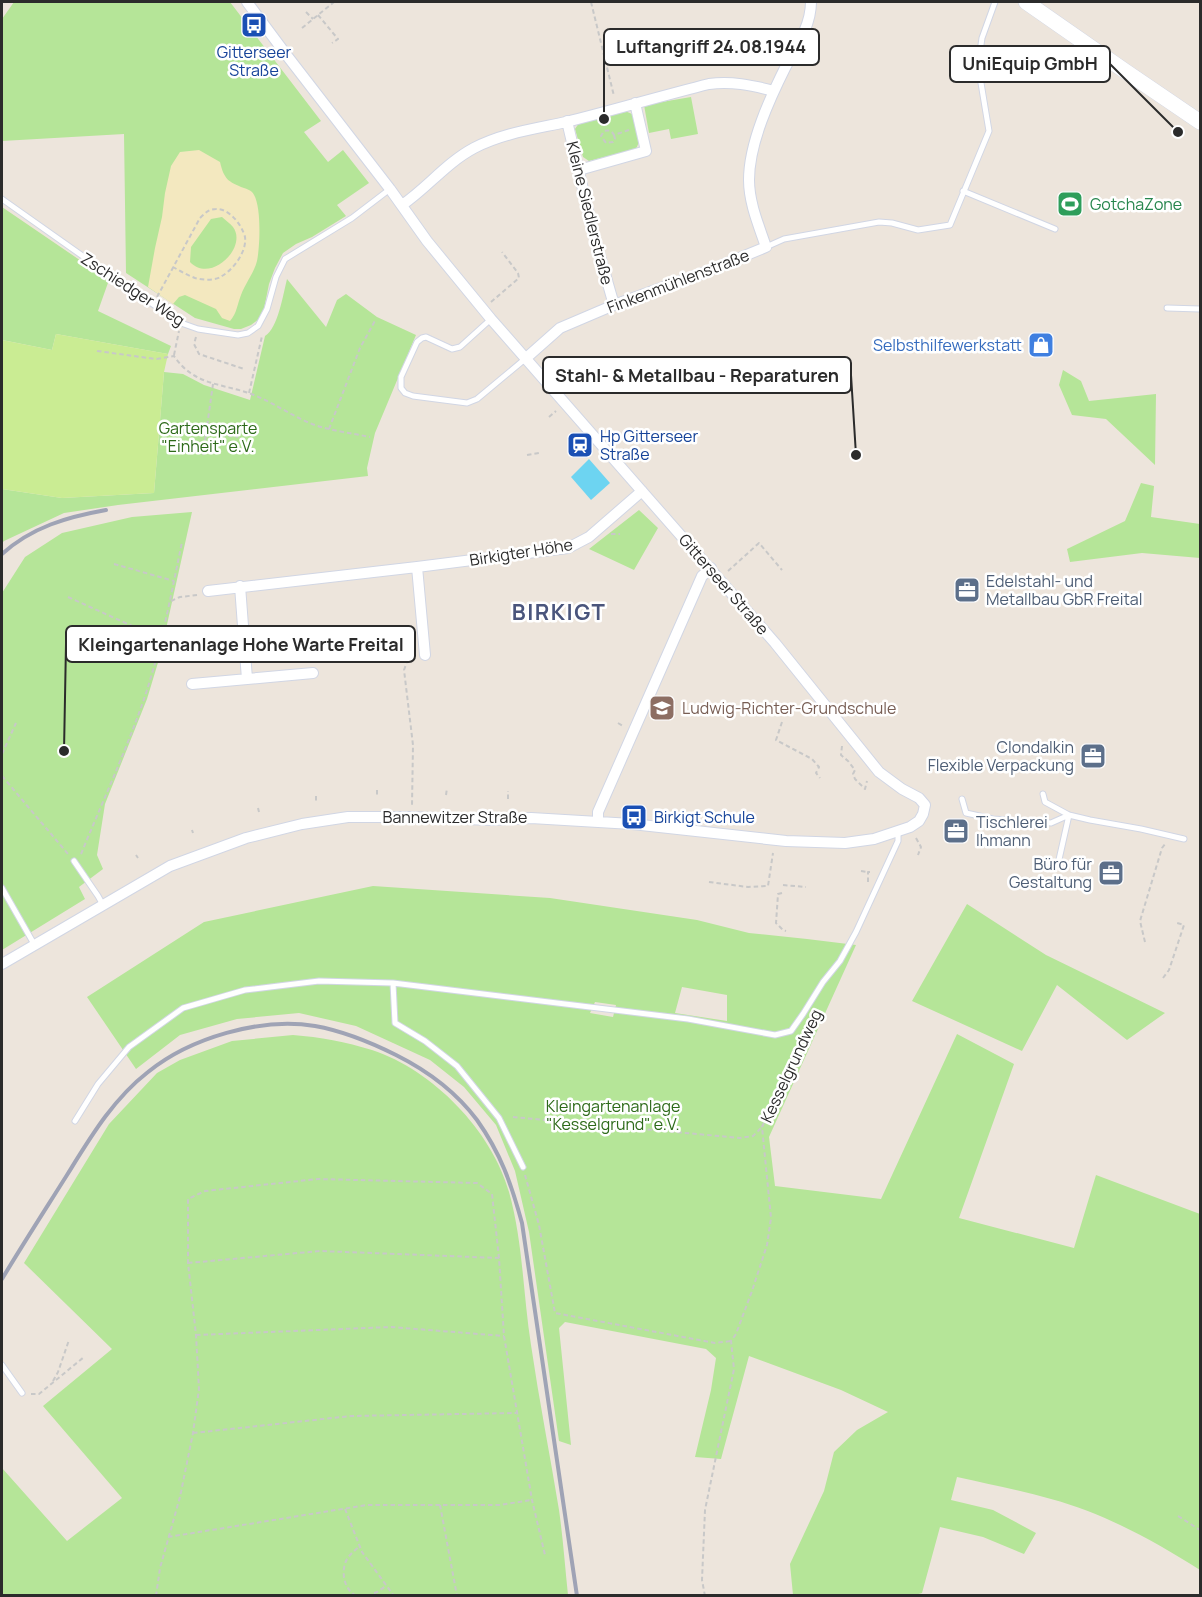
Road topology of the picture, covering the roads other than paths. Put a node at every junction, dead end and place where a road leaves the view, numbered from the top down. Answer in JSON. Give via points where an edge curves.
{"nodes":[{"id":1,"x":247,"y":2,"type":"edge"},
{"id":2,"x":811,"y":2,"type":"edge"},
{"id":3,"x":995,"y":2,"type":"edge"},
{"id":4,"x":1026,"y":2,"type":"edge"},
{"id":5,"x":774,"y":91,"type":"junction"},
{"id":6,"x":635,"y":103,"type":"junction"},
{"id":7,"x":567,"y":121,"type":"junction"},
{"id":8,"x":1200,"y":122,"type":"edge"},
{"id":9,"x":579,"y":170,"type":"junction"},
{"id":10,"x":390,"y":189,"type":"junction"},
{"id":11,"x":963,"y":191,"type":"junction"},
{"id":12,"x":2,"y":199,"type":"edge"},
{"id":13,"x":402,"y":205,"type":"junction"},
{"id":14,"x":1055,"y":229,"type":"dead end"},
{"id":15,"x":766,"y":247,"type":"junction"},
{"id":16,"x":614,"y":305,"type":"junction"},
{"id":17,"x":1167,"y":308,"type":"dead end"},
{"id":18,"x":1200,"y":309,"type":"edge"},
{"id":19,"x":491,"y":319,"type":"junction"},
{"id":20,"x":525,"y":359,"type":"junction"},
{"id":21,"x":642,"y":491,"type":"junction"},
{"id":22,"x":417,"y":567,"type":"junction"},
{"id":23,"x":711,"y":568,"type":"junction"},
{"id":24,"x":240,"y":586,"type":"junction"},
{"id":25,"x":208,"y":591,"type":"road end"},
{"id":26,"x":425,"y":655,"type":"dead end"},
{"id":27,"x":313,"y":673,"type":"dead end"},
{"id":28,"x":247,"y":679,"type":"junction"},
{"id":29,"x":192,"y":684,"type":"dead end"},
{"id":30,"x":1043,"y":794,"type":"dead end"},
{"id":31,"x":962,"y":799,"type":"dead end"},
{"id":32,"x":925,"y":805,"type":"joint"},
{"id":33,"x":1069,"y":815,"type":"junction"},
{"id":34,"x":598,"y":821,"type":"junction"},
{"id":35,"x":898,"y":831,"type":"junction"},
{"id":36,"x":1184,"y":839,"type":"dead end"},
{"id":37,"x":75,"y":863,"type":"road end"},
{"id":38,"x":1058,"y":864,"type":"dead end"},
{"id":39,"x":2,"y":888,"type":"edge"},
{"id":40,"x":103,"y":905,"type":"junction"},
{"id":41,"x":34,"y":944,"type":"junction"},
{"id":42,"x":2,"y":964,"type":"edge"},
{"id":43,"x":393,"y":983,"type":"junction"},
{"id":44,"x":75,"y":1121,"type":"dead end"},
{"id":45,"x":523,"y":1167,"type":"road end"},
{"id":46,"x":2,"y":1365,"type":"edge"},
{"id":47,"x":22,"y":1393,"type":"road end"}],
"edges":[{"from":1,"to":10,"type":"street","name":"Gitterseer Straße"},
{"from":2,"to":5,"type":"street","name":"Finkenmühlenstraße","via":[[806,28]]},
{"from":3,"to":11,"type":"lane","via":[[982,38],[978,65],[989,131]]},
{"from":4,"to":8,"type":"street"},
{"from":5,"to":6,"type":"street","via":[[727,82]]},
{"from":5,"to":15,"type":"street","name":"Finkenmühlenstraße","via":[[754,143],[749,180]]},
{"from":6,"to":7,"type":"street"},
{"from":6,"to":9,"type":"street","via":[[646,151]]},
{"from":7,"to":9,"type":"street","name":"Kleine Siedlerstraße"},
{"from":7,"to":13,"type":"street","via":[[500,136],[472,149]]},
{"from":9,"to":16,"type":"street","name":"Kleine Siedlerstraße"},
{"from":10,"to":12,"type":"lane","name":"Zschiedger Weg","via":[[352,218],[285,259],[258,326],[238,335],[181,323]]},
{"from":10,"to":13,"type":"street","name":"Gitterseer Straße"},
{"from":11,"to":14,"type":"lane"},
{"from":11,"to":15,"type":"lane","via":[[950,225],[918,230],[879,222],[784,239]]},
{"from":13,"to":19,"type":"street","name":"Gitterseer Straße"},
{"from":15,"to":16,"type":"street","name":"Finkenmühlenstraße"},
{"from":16,"to":20,"type":"street","name":"Finkenmühlenstraße","via":[[560,328]]},
{"from":17,"to":18,"type":"lane"},
{"from":19,"to":20,"type":"street","name":"Gitterseer Straße"},
{"from":19,"to":20,"type":"lane","via":[[452,349],[426,337],[417,342],[401,377],[405,393],[467,403]]},
{"from":20,"to":21,"type":"street","name":"Gitterseer Straße"},
{"from":21,"to":22,"type":"street","name":"Birkigter Höhe","via":[[589,537],[568,548]]},
{"from":21,"to":23,"type":"street","name":"Gitterseer Straße"},
{"from":22,"to":24,"type":"street","name":"Birkigter Höhe"},
{"from":22,"to":26,"type":"street"},
{"from":23,"to":32,"type":"street","name":"Gitterseer Straße","via":[[879,772]]},
{"from":23,"to":34,"type":"street","via":[[702,576],[598,812]]},
{"from":24,"to":25,"type":"street","name":"Birkigter Höhe"},
{"from":24,"to":28,"type":"street"},
{"from":27,"to":28,"type":"street"},
{"from":28,"to":29,"type":"street"},
{"from":30,"to":33,"type":"lane","via":[[1045,801]]},
{"from":31,"to":33,"type":"lane","via":[[966,813],[993,819],[1051,823]]},
{"from":32,"to":35,"type":"street","name":"Bannewitzer Straße","via":[[919,821]]},
{"from":33,"to":36,"type":"lane"},
{"from":33,"to":38,"type":"lane"},
{"from":34,"to":35,"type":"street","name":"Bannewitzer Straße","via":[[816,843],[861,841]]},
{"from":34,"to":40,"type":"street","name":"Bannewitzer Straße","via":[[348,817],[302,824],[246,838],[170,866]]},
{"from":35,"to":43,"type":"lane","via":[[894,851],[840,961],[790,1030],[775,1035],[688,1019]]},
{"from":37,"to":40,"type":"lane"},
{"from":39,"to":41,"type":"lane"},
{"from":40,"to":41,"type":"street","name":"Bannewitzer Straße"},
{"from":41,"to":42,"type":"street","name":"Bannewitzer Straße"},
{"from":43,"to":44,"type":"lane","via":[[319,981],[245,990],[183,1008],[129,1047],[98,1084]]},
{"from":43,"to":45,"type":"lane","via":[[394,1023],[458,1065],[499,1118]]},
{"from":46,"to":47,"type":"lane"}]}
